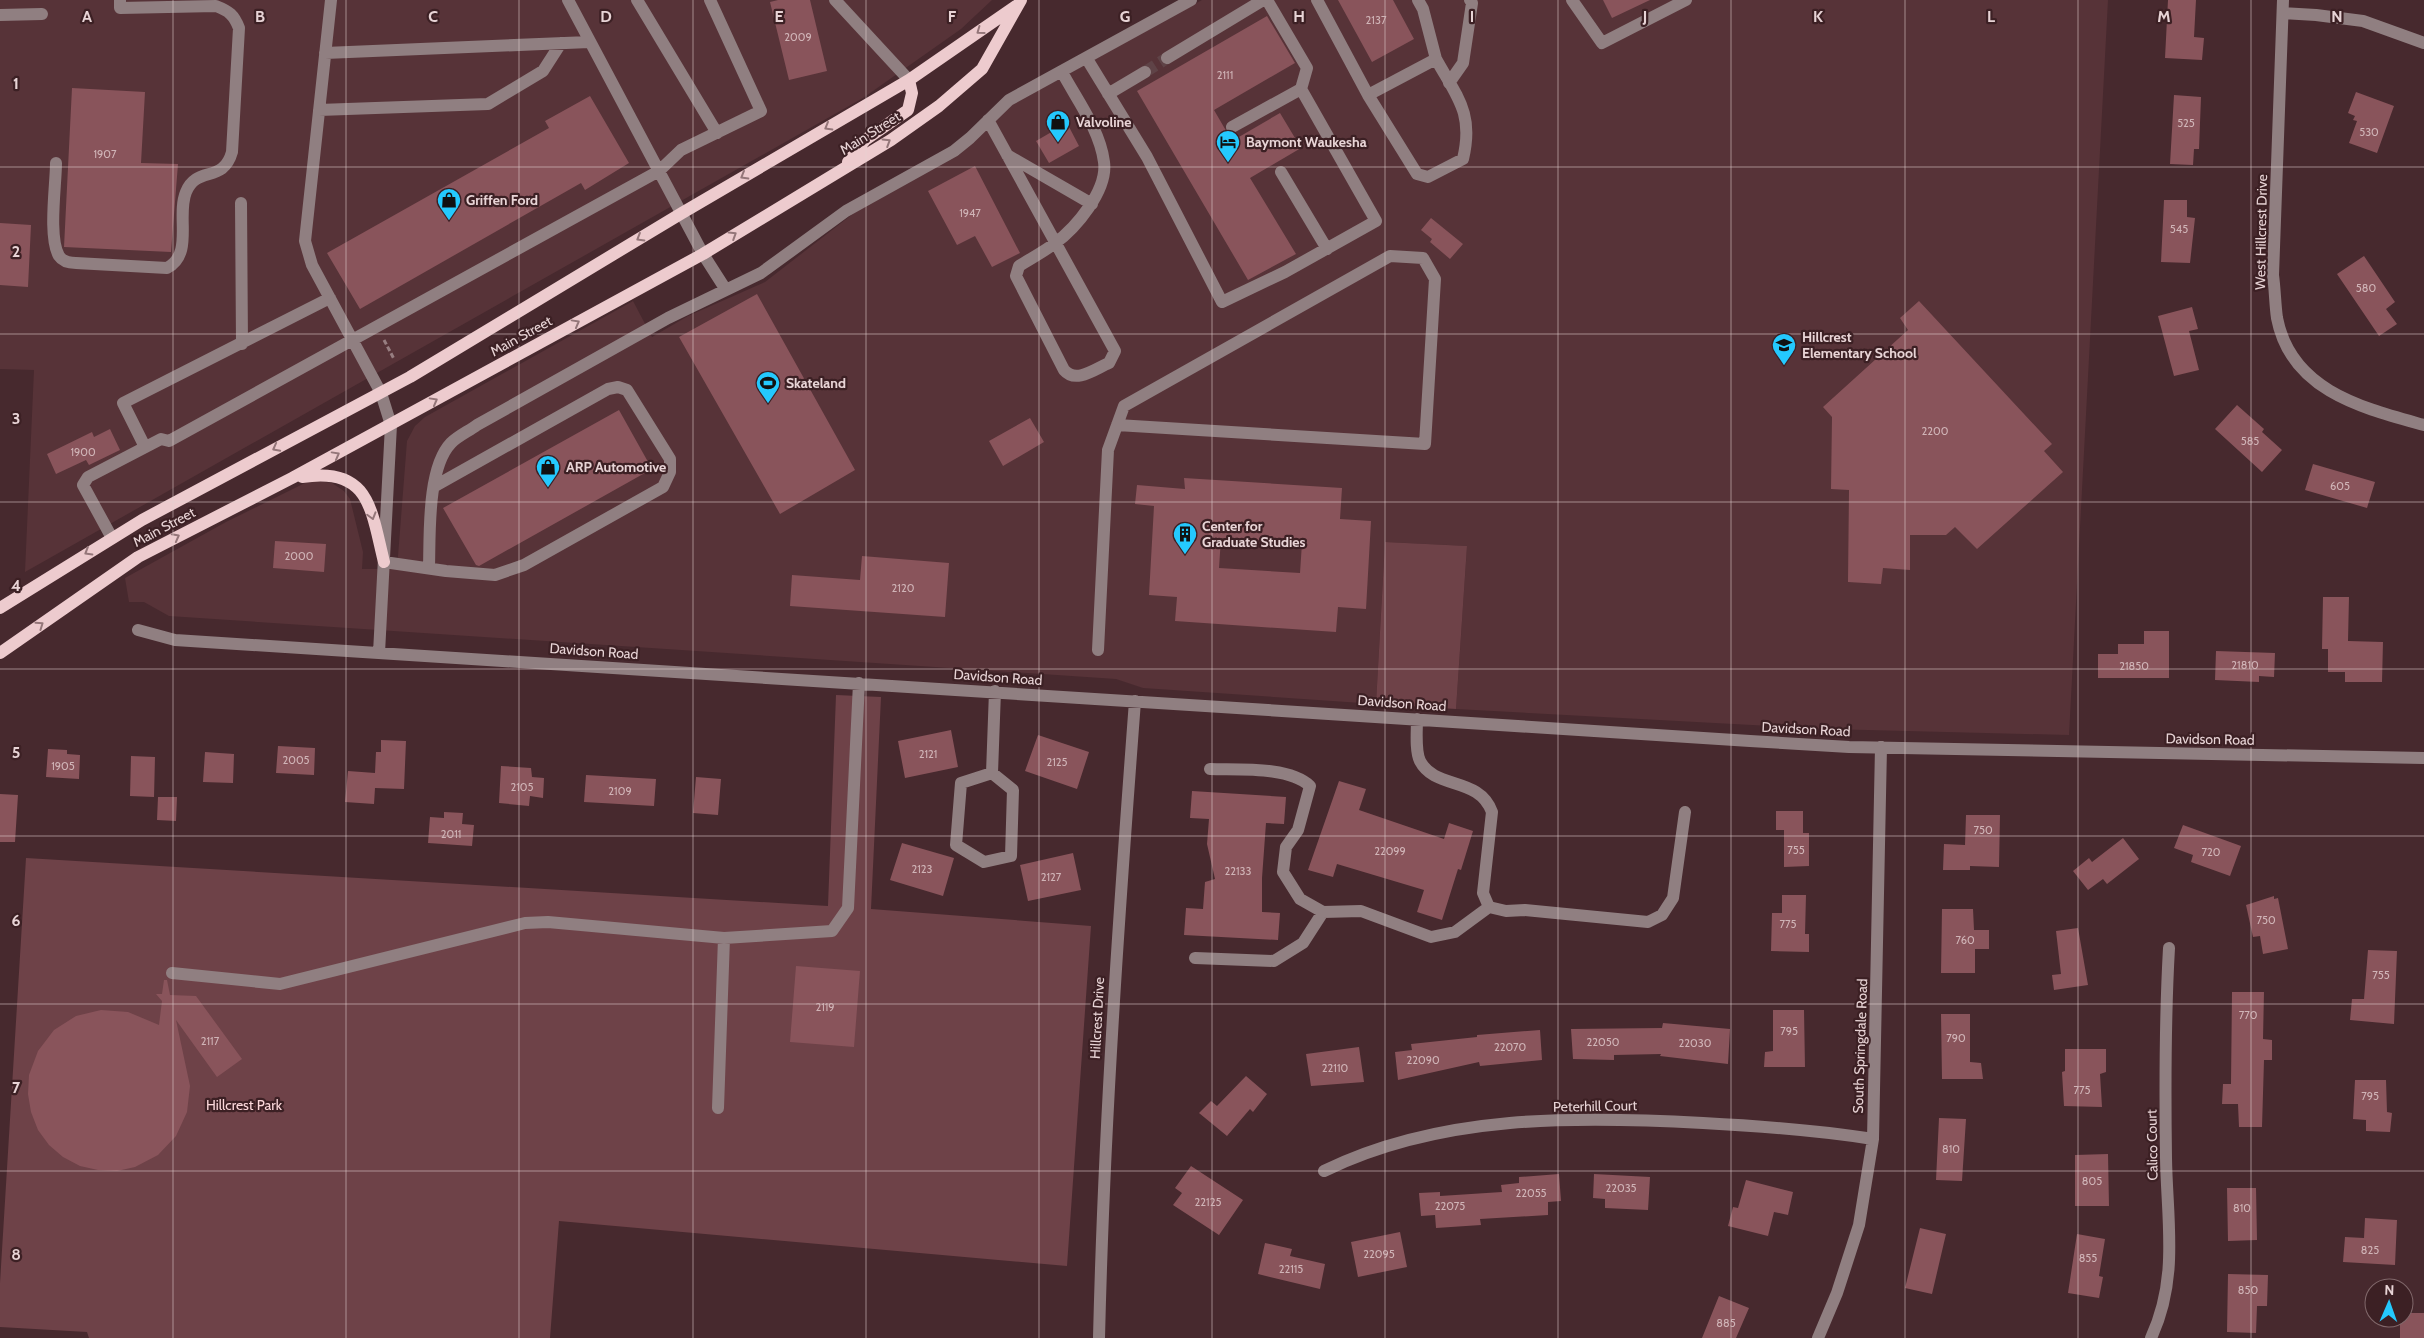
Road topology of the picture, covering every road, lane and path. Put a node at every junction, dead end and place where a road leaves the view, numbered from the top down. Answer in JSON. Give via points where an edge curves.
{"nodes":[{"id":1,"x":120,"y":0,"type":"edge"},
{"id":2,"x":331,"y":0,"type":"edge"},
{"id":3,"x":568,"y":0,"type":"edge"},
{"id":4,"x":637,"y":0,"type":"edge"},
{"id":5,"x":710,"y":0,"type":"edge"},
{"id":6,"x":834,"y":0,"type":"edge"},
{"id":7,"x":1191,"y":0,"type":"edge"},
{"id":8,"x":1264,"y":0,"type":"edge"},
{"id":9,"x":1268,"y":0,"type":"edge"},
{"id":10,"x":1317,"y":0,"type":"edge"},
{"id":11,"x":1418,"y":0,"type":"edge"},
{"id":12,"x":1470,"y":0,"type":"edge"},
{"id":13,"x":1572,"y":0,"type":"edge"},
{"id":14,"x":1686,"y":0,"type":"edge"},
{"id":15,"x":2283,"y":0,"type":"edge"},
{"id":16,"x":1022,"y":1,"type":"edge"},
{"id":17,"x":2283,"y":13,"type":"junction"},
{"id":18,"x":42,"y":14,"type":"dead end"},
{"id":19,"x":0,"y":15,"type":"edge"},
{"id":20,"x":589,"y":42,"type":"junction"},
{"id":21,"x":561,"y":43,"type":"junction"},
{"id":22,"x":2424,"y":43,"type":"edge"},
{"id":23,"x":325,"y":53,"type":"junction"},
{"id":24,"x":1167,"y":58,"type":"tunnel mouth"},
{"id":25,"x":1086,"y":59,"type":"junction"},
{"id":26,"x":1436,"y":59,"type":"junction"},
{"id":27,"x":1062,"y":72,"type":"junction"},
{"id":28,"x":1145,"y":72,"type":"tunnel mouth"},
{"id":29,"x":908,"y":80,"type":"junction"},
{"id":30,"x":1449,"y":83,"type":"junction"},
{"id":31,"x":1301,"y":89,"type":"junction"},
{"id":32,"x":1108,"y":94,"type":"junction"},
{"id":33,"x":1368,"y":95,"type":"junction"},
{"id":34,"x":319,"y":110,"type":"junction"},
{"id":35,"x":988,"y":120,"type":"junction"},
{"id":36,"x":1232,"y":127,"type":"dead end"},
{"id":37,"x":717,"y":133,"type":"junction"},
{"id":38,"x":1007,"y":155,"type":"junction"},
{"id":39,"x":56,"y":163,"type":"dead end"},
{"id":40,"x":843,"y":167,"type":"junction"},
{"id":41,"x":659,"y":171,"type":"junction"},
{"id":42,"x":1281,"y":172,"type":"dead end"},
{"id":43,"x":241,"y":203,"type":"dead end"},
{"id":44,"x":1092,"y":204,"type":"junction"},
{"id":45,"x":682,"y":213,"type":"junction"},
{"id":46,"x":1056,"y":244,"type":"junction"},
{"id":47,"x":1327,"y":249,"type":"junction"},
{"id":48,"x":703,"y":254,"type":"junction"},
{"id":49,"x":726,"y":290,"type":"junction"},
{"id":50,"x":330,"y":298,"type":"junction"},
{"id":51,"x":377,"y":327,"type":"junction"},
{"id":52,"x":353,"y":341,"type":"junction"},
{"id":53,"x":242,"y":344,"type":"junction"},
{"id":54,"x":394,"y":359,"type":"dead end"},
{"id":55,"x":381,"y":393,"type":"junction"},
{"id":56,"x":391,"y":425,"type":"junction"},
{"id":57,"x":1117,"y":425,"type":"junction"},
{"id":58,"x":2424,"y":425,"type":"edge"},
{"id":59,"x":145,"y":447,"type":"junction"},
{"id":60,"x":292,"y":478,"type":"junction"},
{"id":61,"x":435,"y":486,"type":"junction"},
{"id":62,"x":112,"y":538,"type":"junction"},
{"id":63,"x":384,"y":562,"type":"junction"},
{"id":64,"x":429,"y":567,"type":"junction"},
{"id":65,"x":0,"y":608,"type":"edge"},
{"id":66,"x":138,"y":630,"type":"dead end"},
{"id":67,"x":1098,"y":650,"type":"dead end"},
{"id":68,"x":379,"y":652,"type":"junction"},
{"id":69,"x":0,"y":653,"type":"edge"},
{"id":70,"x":859,"y":683,"type":"junction"},
{"id":71,"x":995,"y":692,"type":"junction"},
{"id":72,"x":1136,"y":701,"type":"junction"},
{"id":73,"x":1417,"y":719,"type":"junction"},
{"id":74,"x":1881,"y":747,"type":"junction"},
{"id":75,"x":2424,"y":758,"type":"edge"},
{"id":76,"x":1210,"y":769,"type":"dead end"},
{"id":77,"x":992,"y":772,"type":"junction"},
{"id":78,"x":1685,"y":812,"type":"dead end"},
{"id":79,"x":1489,"y":907,"type":"junction"},
{"id":80,"x":1323,"y":912,"type":"junction"},
{"id":81,"x":724,"y":938,"type":"junction"},
{"id":82,"x":2169,"y":948,"type":"dead end"},
{"id":83,"x":1195,"y":958,"type":"dead end"},
{"id":84,"x":172,"y":973,"type":"dead end"},
{"id":85,"x":718,"y":1108,"type":"dead end"},
{"id":86,"x":1873,"y":1139,"type":"junction"},
{"id":87,"x":1324,"y":1171,"type":"dead end"},
{"id":88,"x":1099,"y":1338,"type":"edge"},
{"id":89,"x":1818,"y":1338,"type":"edge"},
{"id":90,"x":2151,"y":1338,"type":"edge"}],
"edges":[{"from":1,"to":39,"type":"street","via":[[120,8],[216,6],[235,17],[239,28],[229,162],[222,171],[191,183],[185,194],[181,253],[176,263],[167,268],[67,262],[60,256],[54,235]]},
{"from":2,"to":23,"type":"street"},
{"from":3,"to":20,"type":"street"},
{"from":4,"to":37,"type":"street"},
{"from":5,"to":37,"type":"street","via":[[761,111]]},
{"from":6,"to":29,"type":"street"},
{"from":7,"to":25,"type":"street"},
{"from":8,"to":24,"type":"street"},
{"from":9,"to":31,"type":"street","via":[[1307,68]]},
{"from":10,"to":33,"type":"street"},
{"from":11,"to":26,"type":"street","via":[[1424,9]]},
{"from":12,"to":30,"type":"street","via":[[1463,63]]},
{"from":13,"to":14,"type":"street","via":[[1602,43]]},
{"from":15,"to":17,"type":"street","name":"West Hillcrest Drive"},
{"from":16,"to":29,"type":"main road","name":"Main Street","one_way":true},
{"from":40,"to":16,"type":"main road","name":"Main Street","one_way":true,"via":[[915,123],[982,69]]},
{"from":17,"to":22,"type":"street","via":[[2363,21]]},
{"from":17,"to":58,"type":"street","name":"West Hillcrest Drive","via":[[2274,275],[2277,319],[2288,348],[2310,378],[2342,399]]},
{"from":18,"to":19,"type":"street"},
{"from":20,"to":21,"type":"street"},
{"from":20,"to":41,"type":"street"},
{"from":21,"to":23,"type":"street"},
{"from":21,"to":34,"type":"street","via":[[543,71],[488,104]]},
{"from":23,"to":34,"type":"street"},
{"from":25,"to":27,"type":"street"},
{"from":25,"to":32,"type":"street"},
{"from":26,"to":30,"type":"street"},
{"from":26,"to":33,"type":"street"},
{"from":27,"to":35,"type":"street","via":[[1009,100]]},
{"from":27,"to":44,"type":"street","via":[[1095,132],[1104,163],[1100,189]]},
{"from":28,"to":32,"type":"street"},
{"from":29,"to":40,"type":"main road","via":[[912,92],[908,110],[865,140]]},
{"from":29,"to":45,"type":"main road","name":"Main Street","one_way":true},
{"from":30,"to":33,"type":"street","via":[[1464,108],[1468,139],[1463,159],[1428,177],[1417,174]]},
{"from":31,"to":36,"type":"street"},
{"from":31,"to":47,"type":"street","via":[[1376,222]]},
{"from":32,"to":47,"type":"street","via":[[1147,157],[1222,302]]},
{"from":34,"to":50,"type":"street","via":[[305,241],[312,265]]},
{"from":35,"to":38,"type":"street"},
{"from":35,"to":49,"type":"street","via":[[954,151],[846,211],[761,273]]},
{"from":37,"to":41,"type":"street","via":[[681,150]]},
{"from":38,"to":44,"type":"street"},
{"from":38,"to":46,"type":"street"},
{"from":48,"to":40,"type":"main road","name":"Main Street","one_way":true},
{"from":41,"to":45,"type":"street"},
{"from":41,"to":51,"type":"street"},
{"from":42,"to":47,"type":"street"},
{"from":43,"to":53,"type":"street"},
{"from":44,"to":46,"type":"street"},
{"from":45,"to":48,"type":"street"},
{"from":45,"to":55,"type":"main road","name":"Main Street","one_way":true},
{"from":46,"to":46,"type":"street","via":[[1018,266],[1016,276],[1064,370],[1068,375],[1078,377],[1109,363],[1115,351]]},
{"from":48,"to":49,"type":"street"},
{"from":56,"to":48,"type":"main road","name":"Main Street","one_way":true},
{"from":49,"to":61,"type":"street","via":[[668,318],[477,425],[451,444],[438,466]]},
{"from":50,"to":52,"type":"street"},
{"from":50,"to":53,"type":"street"},
{"from":51,"to":52,"type":"street"},
{"from":51,"to":54,"type":"path"},
{"from":52,"to":55,"type":"street"},
{"from":52,"to":59,"type":"street","via":[[168,441],[160,439]]},
{"from":53,"to":59,"type":"street","via":[[123,403]]},
{"from":55,"to":56,"type":"street"},
{"from":55,"to":62,"type":"main road","name":"Main Street","one_way":true},
{"from":60,"to":56,"type":"main road","name":"Main Street","one_way":true},
{"from":56,"to":63,"type":"street"},
{"from":57,"to":57,"type":"street","via":[[1124,406],[1390,256],[1423,258],[1435,279],[1425,444]]},
{"from":57,"to":67,"type":"street","via":[[1108,450]]},
{"from":59,"to":62,"type":"street","via":[[88,477],[83,485]]},
{"from":60,"to":63,"type":"main road","one_way":true,"via":[[317,474],[339,476],[352,482],[369,506]]},
{"from":69,"to":60,"type":"main road","name":"Main Street","one_way":true,"via":[[138,558]]},
{"from":61,"to":64,"type":"street","via":[[430,516]]},
{"from":61,"to":64,"type":"street","via":[[608,389],[618,387],[626,390],[670,459],[670,472],[663,486],[524,566],[495,575]]},
{"from":62,"to":65,"type":"main road","name":"Main Street","one_way":true},
{"from":63,"to":64,"type":"street"},
{"from":63,"to":68,"type":"street"},
{"from":66,"to":68,"type":"street","name":"Davidson Road","via":[[175,640]]},
{"from":68,"to":70,"type":"street","name":"Davidson Road"},
{"from":70,"to":71,"type":"street","name":"Davidson Road"},
{"from":70,"to":81,"type":"street","via":[[848,908],[832,931]]},
{"from":71,"to":72,"type":"street","name":"Davidson Road"},
{"from":71,"to":77,"type":"street"},
{"from":72,"to":73,"type":"street","name":"Davidson Road"},
{"from":72,"to":88,"type":"street","name":"Hillcrest Drive","via":[[1113,995],[1101,1224]]},
{"from":73,"to":74,"type":"street","name":"Davidson Road"},
{"from":73,"to":79,"type":"street","via":[[1419,760],[1431,775],[1469,787],[1488,801],[1492,812],[1483,893]]},
{"from":74,"to":75,"type":"street","name":"Davidson Road"},
{"from":74,"to":86,"type":"street","name":"South Springdale Road"},
{"from":76,"to":80,"type":"street","via":[[1288,774],[1303,779],[1310,786],[1298,830],[1286,847],[1283,872],[1300,899]]},
{"from":77,"to":77,"type":"street","via":[[962,783],[960,800],[956,845],[984,862],[1011,856],[1014,790]]},
{"from":78,"to":79,"type":"street","via":[[1673,898],[1662,915],[1648,922]]},
{"from":79,"to":80,"type":"street","via":[[1455,932],[1431,937],[1361,911]]},
{"from":80,"to":83,"type":"street","via":[[1303,943],[1274,961]]},
{"from":81,"to":84,"type":"street","via":[[548,922],[525,923],[280,984]]},
{"from":81,"to":85,"type":"street"},
{"from":82,"to":90,"type":"street","name":"Calico Court","via":[[2166,1105],[2170,1273],[2160,1320]]},
{"from":86,"to":87,"type":"street","name":"Peterhill Court","via":[[1731,1124],[1584,1120],[1501,1125],[1433,1134],[1392,1143]]},
{"from":86,"to":89,"type":"street","name":"South Springdale Road","via":[[1859,1225],[1838,1293]]}]}
